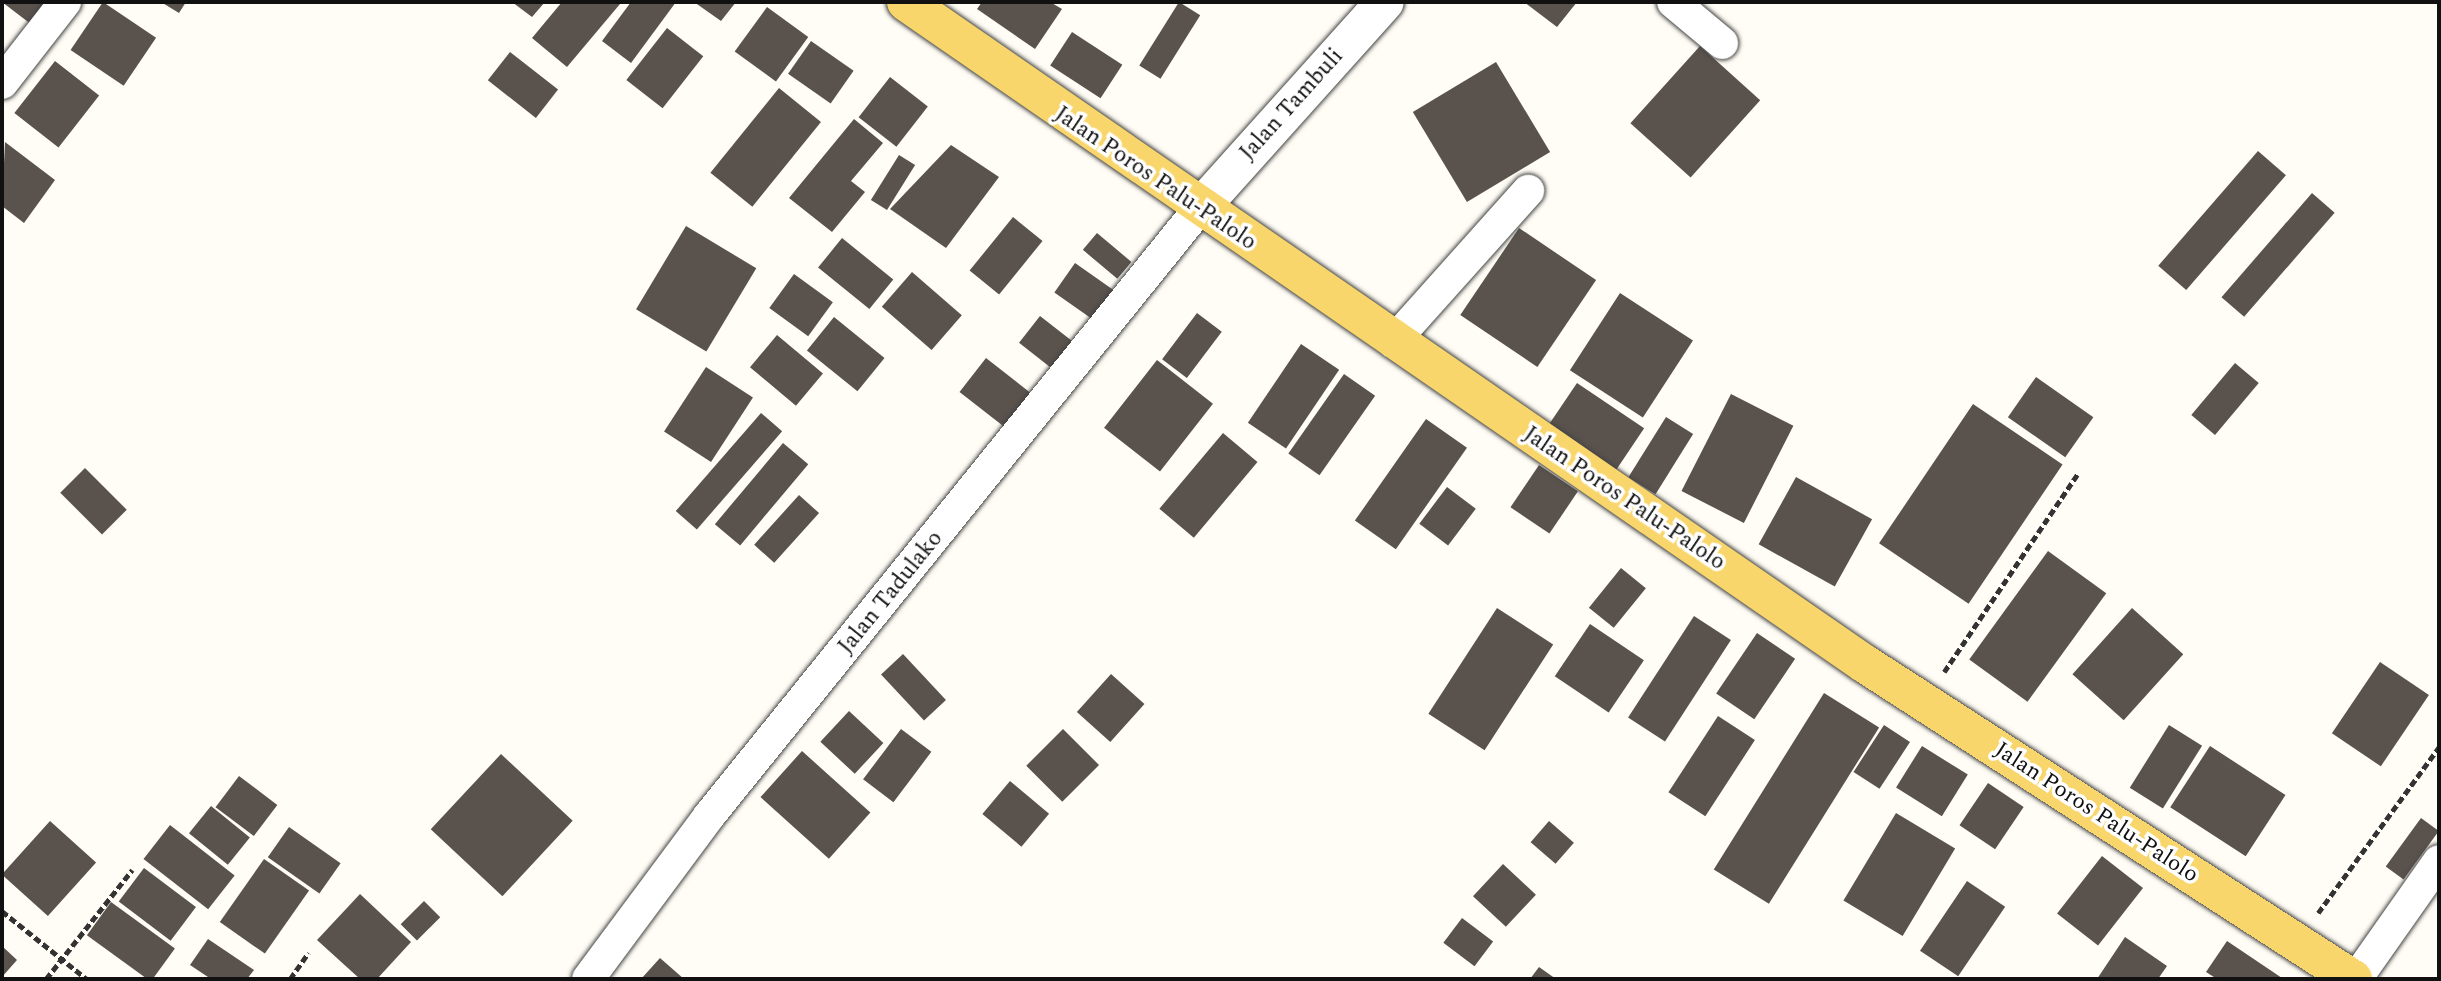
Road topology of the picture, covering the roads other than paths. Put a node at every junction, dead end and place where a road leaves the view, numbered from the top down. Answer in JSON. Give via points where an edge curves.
{"nodes":[{"id":1,"x":65,"y":2,"type":"edge"},
{"id":2,"x":906,"y":2,"type":"edge"},
{"id":3,"x":1385,"y":2,"type":"edge"},
{"id":4,"x":1673,"y":2,"type":"edge"},
{"id":5,"x":1722,"y":43,"type":"dead end"},
{"id":6,"x":2,"y":83,"type":"edge"},
{"id":7,"x":1528,"y":191,"type":"dead end"},
{"id":8,"x":1199,"y":209,"type":"junction"},
{"id":9,"x":1393,"y":342,"type":"junction"},
{"id":10,"x":2439,"y":861,"type":"edge"},
{"id":11,"x":588,"y":979,"type":"edge"},
{"id":12,"x":2354,"y":979,"type":"edge"}],
"edges":[{"from":1,"to":6,"type":"street"},
{"from":2,"to":8,"type":"main road","name":"Jalan Poros Palu-Palolo"},
{"from":3,"to":8,"type":"street","name":"Jalan Tambuli"},
{"from":4,"to":5,"type":"street"},
{"from":7,"to":9,"type":"street"},
{"from":8,"to":9,"type":"main road","name":"Jalan Poros Palu-Palolo"},
{"from":8,"to":11,"type":"street","name":"Jalan Tadulako","via":[[709,816]]},
{"from":9,"to":12,"type":"main road","name":"Jalan Poros Palu-Palolo","via":[[1924,702]]},
{"from":10,"to":12,"type":"street"}]}
